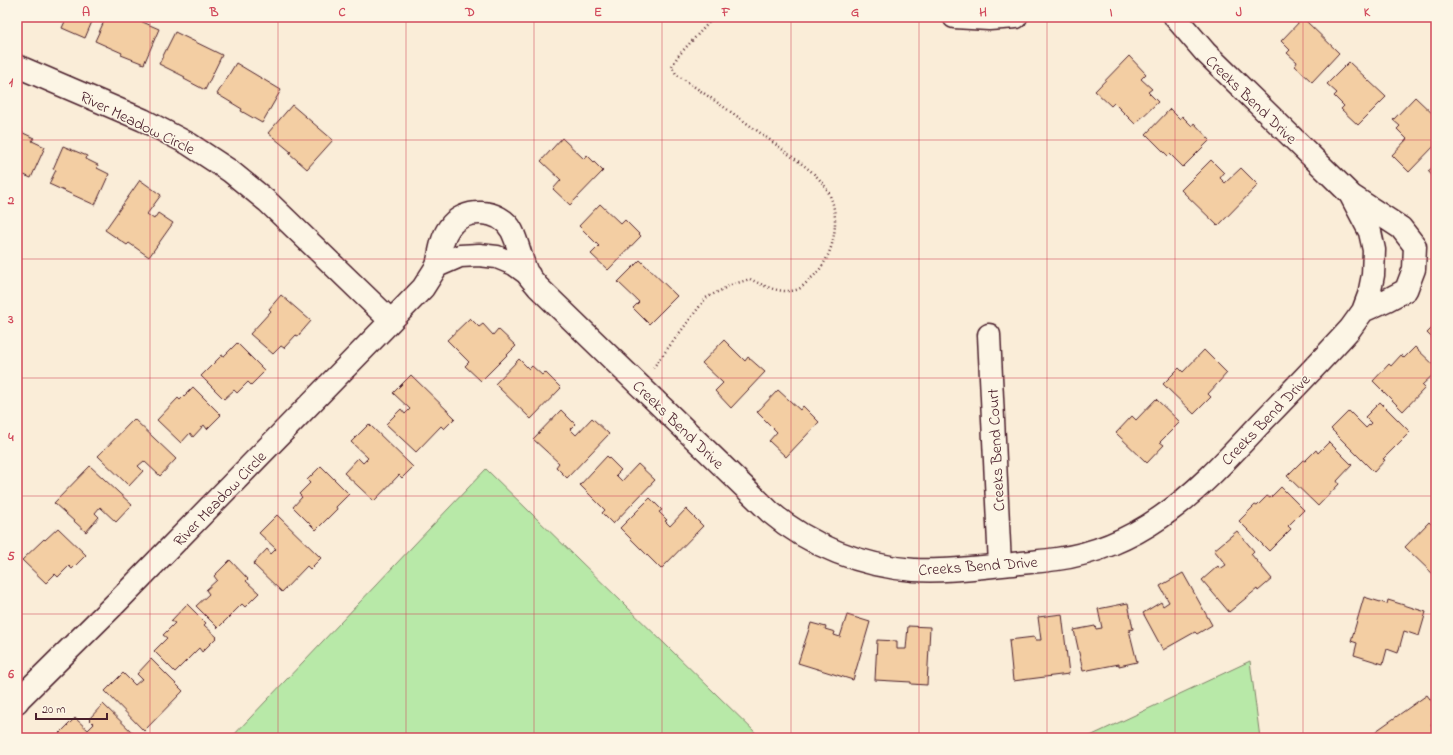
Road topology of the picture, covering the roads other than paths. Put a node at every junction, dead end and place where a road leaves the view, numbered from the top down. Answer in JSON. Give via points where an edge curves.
{"nodes":[{"id":1,"x":954,"y":17,"type":"edge"},
{"id":2,"x":1016,"y":17,"type":"edge"},
{"id":3,"x":1175,"y":17,"type":"edge"},
{"id":4,"x":17,"y":66,"type":"edge"},
{"id":5,"x":1350,"y":194,"type":"junction"},
{"id":6,"x":437,"y":266,"type":"junction"},
{"id":7,"x":529,"y":275,"type":"junction"},
{"id":8,"x":1363,"y":311,"type":"junction"},
{"id":9,"x":391,"y":321,"type":"junction"},
{"id":10,"x":989,"y":336,"type":"dead end"},
{"id":11,"x":1000,"y":565,"type":"junction"},
{"id":12,"x":45,"y":674,"type":"junction"},
{"id":13,"x":17,"y":686,"type":"edge"},
{"id":14,"x":17,"y":702,"type":"edge"}],
"edges":[{"from":1,"to":2,"type":"street"},
{"from":3,"to":5,"type":"street","name":"Creeks Bend Drive","via":[[1205,52]]},
{"from":4,"to":9,"type":"street","name":"River Meadow Circle","via":[[144,120],[189,144],[230,171],[268,202]]},
{"from":5,"to":8,"type":"street","name":"Creeks Bend Drive","via":[[1370,232],[1374,250],[1374,275]]},
{"from":5,"to":8,"type":"street","name":"Creeks Bend Drive","via":[[1401,228],[1415,246],[1414,269],[1406,290]]},
{"from":6,"to":7,"type":"street","via":[[460,256],[479,255],[514,264]]},
{"from":6,"to":7,"type":"street","name":"Creeks Bend Drive","via":[[444,237],[450,226],[463,216],[489,213],[503,220],[512,230]]},
{"from":6,"to":9,"type":"street","name":"River Meadow Circle","via":[[423,288]]},
{"from":7,"to":11,"type":"street","name":"Creeks Bend Drive","via":[[543,292],[770,512],[797,532],[842,554],[888,566],[913,570],[939,570]]},
{"from":8,"to":11,"type":"street","name":"Creeks Bend Drive","via":[[1350,329],[1244,442],[1188,498],[1160,518],[1132,534],[1099,548],[1058,559]]},
{"from":9,"to":12,"type":"street","name":"River Meadow Circle"},
{"from":10,"to":11,"type":"street","name":"Creeks Bend Court"},
{"from":12,"to":13,"type":"street","name":"River Meadow Circle"},
{"from":12,"to":14,"type":"street","name":"River Meadow Circle"}]}
